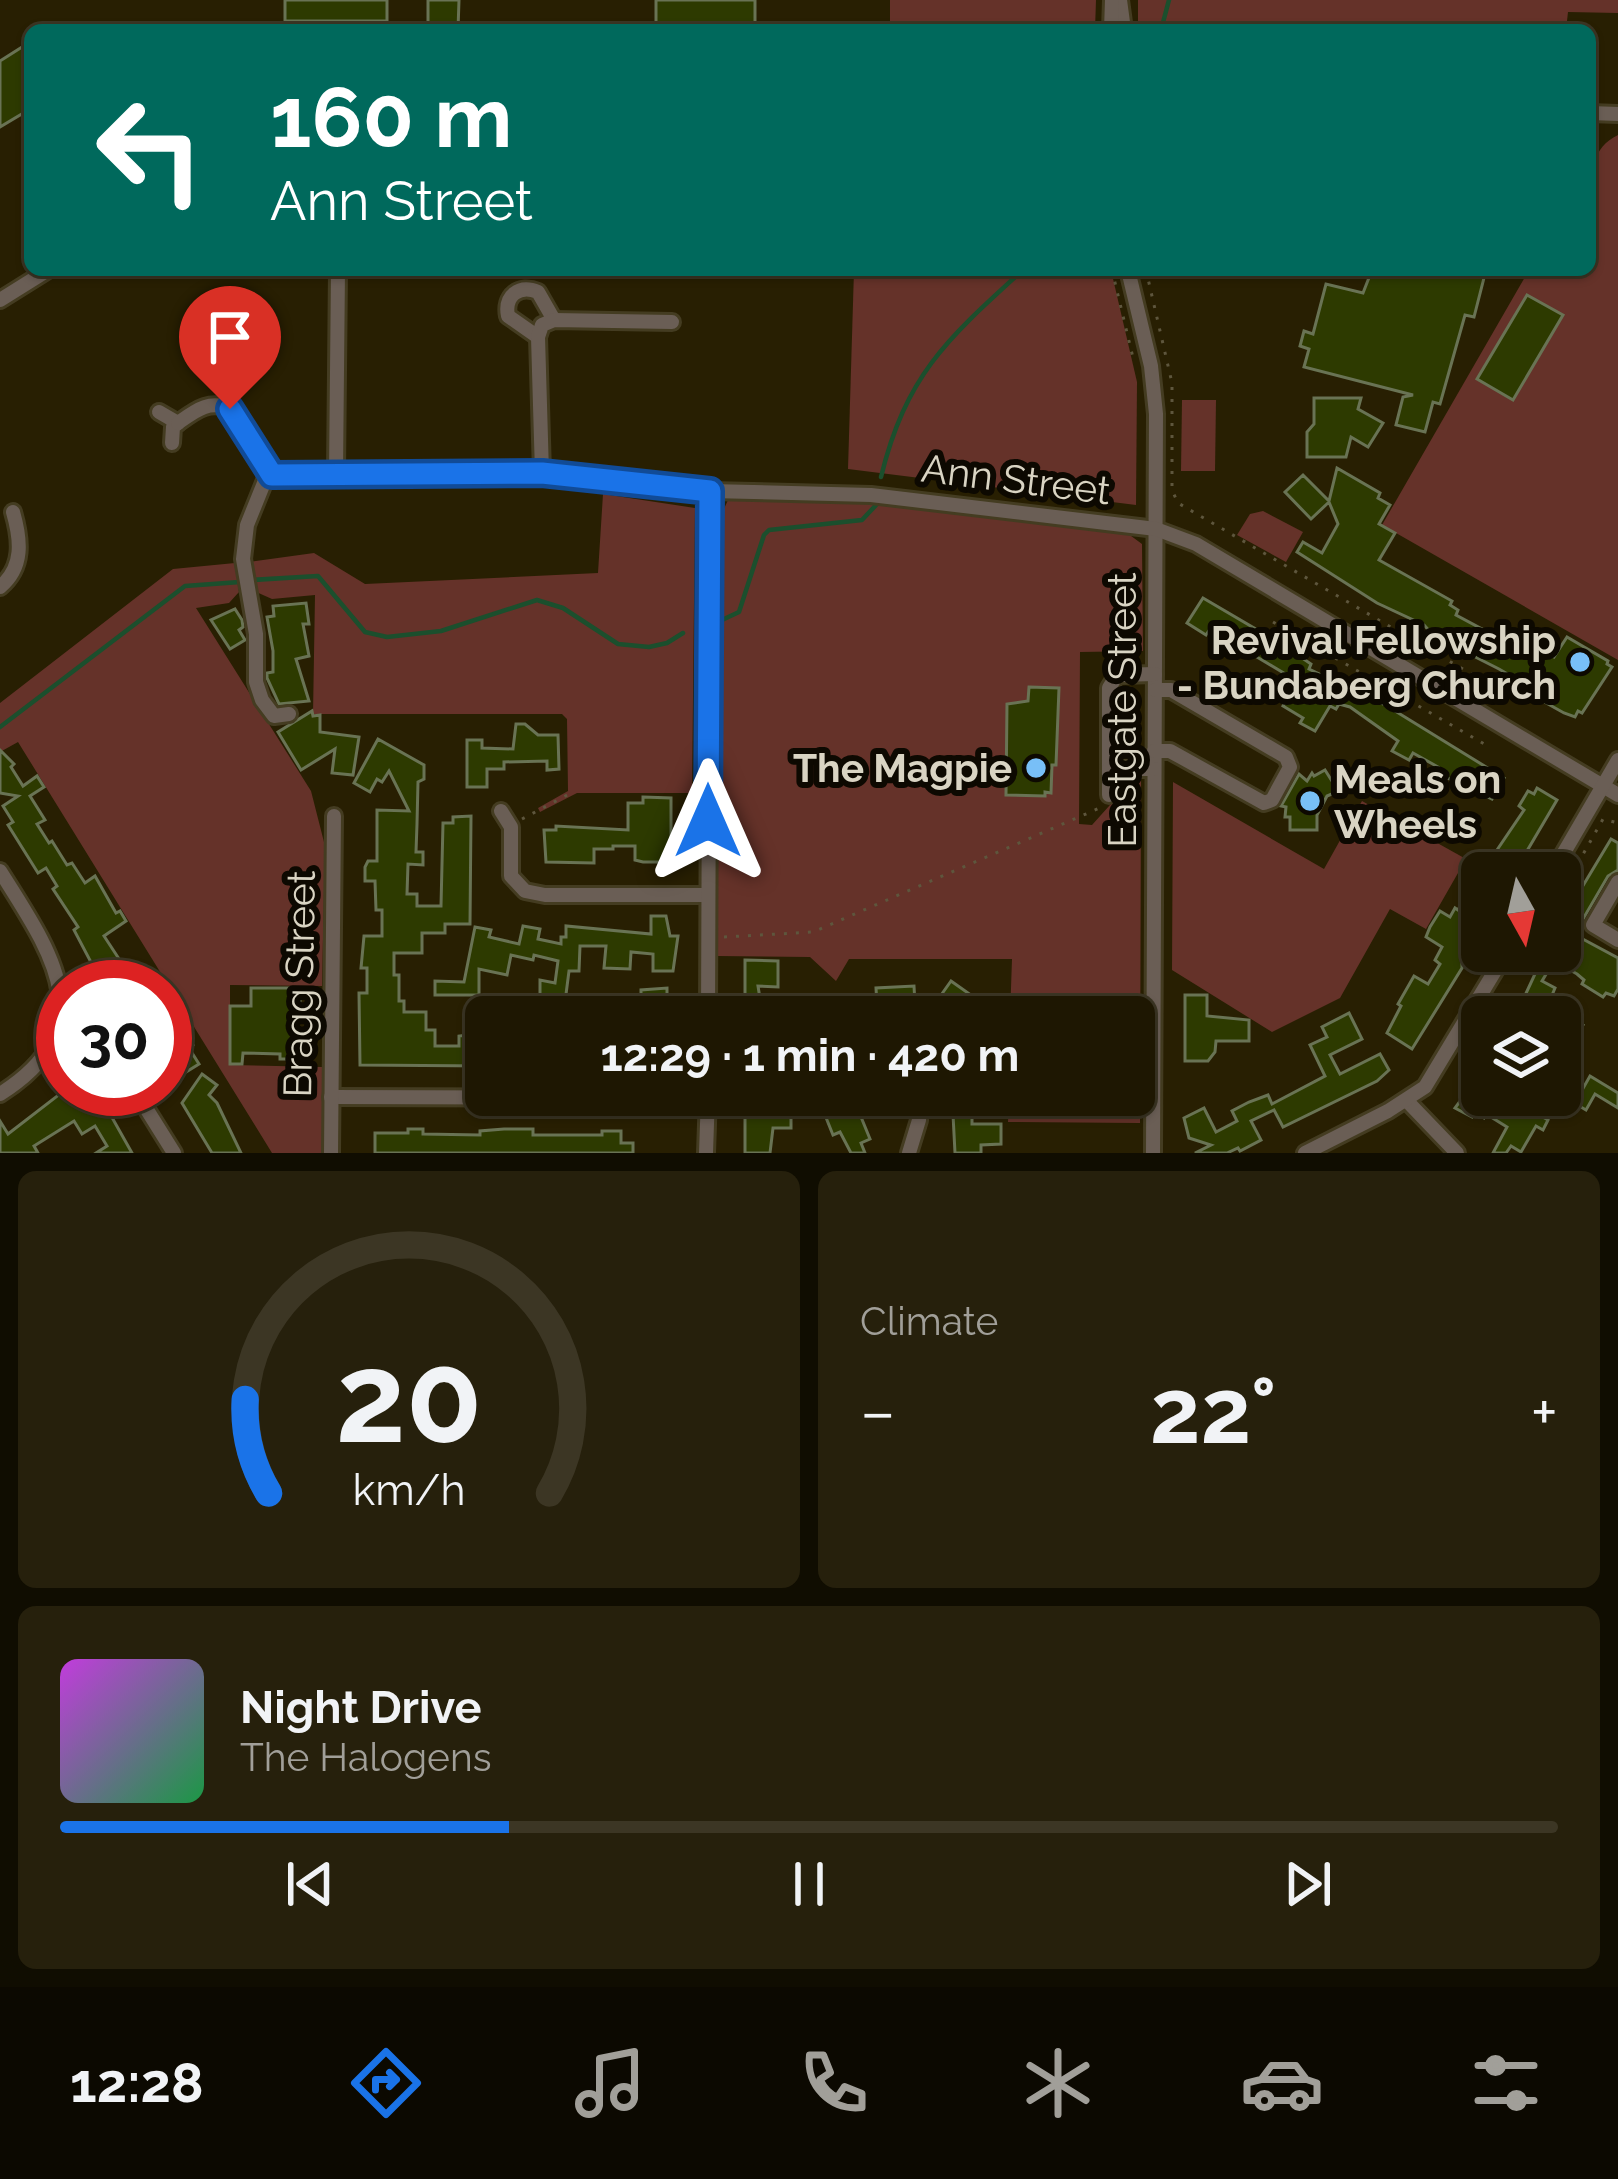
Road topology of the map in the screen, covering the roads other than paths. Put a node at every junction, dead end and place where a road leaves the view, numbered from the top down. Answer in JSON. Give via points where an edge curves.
{"nodes":[{"id":1,"x":36,"y":276,"type":"edge"},
{"id":2,"x":338,"y":276,"type":"edge"},
{"id":3,"x":1129,"y":276,"type":"edge"},
{"id":4,"x":2,"y":294,"type":"edge"},
{"id":5,"x":554,"y":320,"type":"junction"},
{"id":6,"x":672,"y":322,"type":"dead end"},
{"id":7,"x":538,"y":337,"type":"junction"},
{"id":8,"x":160,"y":412,"type":"dead end"},
{"id":9,"x":178,"y":423,"type":"junction"},
{"id":10,"x":172,"y":443,"type":"dead end"},
{"id":11,"x":336,"y":472,"type":"junction"},
{"id":12,"x":542,"y":473,"type":"junction"},
{"id":13,"x":272,"y":475,"type":"junction"},
{"id":14,"x":710,"y":491,"type":"junction"},
{"id":15,"x":13,"y":512,"type":"dead end"},
{"id":16,"x":1156,"y":529,"type":"junction"},
{"id":17,"x":0,"y":587,"type":"edge"},
{"id":18,"x":1155,"y":682,"type":"junction"},
{"id":19,"x":289,"y":714,"type":"dead end"},
{"id":20,"x":1154,"y":751,"type":"junction"},
{"id":21,"x":1618,"y":760,"type":"edge"},
{"id":22,"x":1109,"y":769,"type":"junction"},
{"id":23,"x":1154,"y":769,"type":"junction"},
{"id":24,"x":1603,"y":787,"type":"junction"},
{"id":25,"x":1108,"y":795,"type":"road end"},
{"id":26,"x":1618,"y":795,"type":"edge"},
{"id":27,"x":334,"y":816,"type":"dead end"},
{"id":28,"x":506,"y":818,"type":"road end"},
{"id":29,"x":1564,"y":852,"type":"edge"},
{"id":30,"x":0,"y":871,"type":"edge"},
{"id":31,"x":1618,"y":882,"type":"edge"},
{"id":32,"x":15,"y":894,"type":"junction"},
{"id":33,"x":708,"y":895,"type":"junction"},
{"id":34,"x":0,"y":903,"type":"edge"},
{"id":35,"x":1612,"y":905,"type":"edge"},
{"id":36,"x":1618,"y":940,"type":"edge"},
{"id":37,"x":51,"y":960,"type":"edge"},
{"id":38,"x":1495,"y":972,"type":"edge"},
{"id":39,"x":708,"y":996,"type":"edge"},
{"id":40,"x":36,"y":1068,"type":"edge"},
{"id":41,"x":0,"y":1094,"type":"edge"},
{"id":42,"x":331,"y":1097,"type":"junction"},
{"id":43,"x":465,"y":1097,"type":"edge"},
{"id":44,"x":1407,"y":1101,"type":"junction"},
{"id":45,"x":151,"y":1116,"type":"edge"},
{"id":46,"x":707,"y":1116,"type":"edge"},
{"id":47,"x":919,"y":1116,"type":"edge"},
{"id":48,"x":174,"y":1153,"type":"edge"},
{"id":49,"x":331,"y":1153,"type":"edge"},
{"id":50,"x":706,"y":1153,"type":"edge"},
{"id":51,"x":909,"y":1153,"type":"edge"},
{"id":52,"x":1153,"y":1153,"type":"edge"},
{"id":53,"x":1306,"y":1153,"type":"edge"},
{"id":54,"x":1457,"y":1153,"type":"edge"}],
"edges":[{"from":1,"to":4,"type":"street"},
{"from":2,"to":11,"type":"street"},
{"from":3,"to":16,"type":"street","name":"Eastgate Street","via":[[1156,392]]},
{"from":5,"to":6,"type":"street"},
{"from":5,"to":7,"type":"street"},
{"from":5,"to":7,"type":"street","via":[[538,292],[520,289],[510,297],[508,316]]},
{"from":7,"to":12,"type":"street"},
{"from":8,"to":9,"type":"street"},
{"from":9,"to":10,"type":"street"},
{"from":9,"to":13,"type":"street","via":[[205,406],[230,409]]},
{"from":11,"to":12,"type":"street","name":"Ann Street"},
{"from":11,"to":13,"type":"street","name":"Ann Street"},
{"from":12,"to":14,"type":"street","name":"Ann Street"},
{"from":13,"to":19,"type":"street","via":[[258,490],[243,569],[258,687],[272,714]]},
{"from":14,"to":16,"type":"street","name":"Ann Street","via":[[871,495]]},
{"from":14,"to":33,"type":"street"},
{"from":15,"to":17,"type":"street","via":[[19,558]]},
{"from":16,"to":18,"type":"street","name":"Eastgate Street"},
{"from":16,"to":24,"type":"street","name":"Ann Street","via":[[1196,544]]},
{"from":18,"to":20,"type":"street","name":"Eastgate Street"},
{"from":18,"to":20,"type":"street","via":[[1290,767],[1264,803],[1170,751]]},
{"from":18,"to":22,"type":"street","via":[[1117,675],[1111,682]]},
{"from":20,"to":23,"type":"street","name":"Eastgate Street"},
{"from":21,"to":24,"type":"street"},
{"from":22,"to":23,"type":"street"},
{"from":22,"to":25,"type":"street"},
{"from":23,"to":52,"type":"street","name":"Eastgate Street"},
{"from":24,"to":26,"type":"street","name":"Ann Street"},
{"from":24,"to":29,"type":"street"},
{"from":27,"to":42,"type":"street","name":"Bragg Street"},
{"from":28,"to":33,"type":"street","via":[[511,875],[525,891]]},
{"from":30,"to":32,"type":"street"},
{"from":31,"to":35,"type":"street"},
{"from":32,"to":34,"type":"street"},
{"from":32,"to":37,"type":"street"},
{"from":33,"to":39,"type":"street"},
{"from":35,"to":36,"type":"street","via":[[1593,926]]},
{"from":38,"to":44,"type":"street","via":[[1432,1078]]},
{"from":40,"to":41,"type":"street"},
{"from":42,"to":43,"type":"street"},
{"from":42,"to":49,"type":"street","name":"Bragg Street"},
{"from":44,"to":53,"type":"street"},
{"from":44,"to":54,"type":"street"},
{"from":45,"to":48,"type":"street"},
{"from":46,"to":50,"type":"street"},
{"from":47,"to":51,"type":"street"}]}
